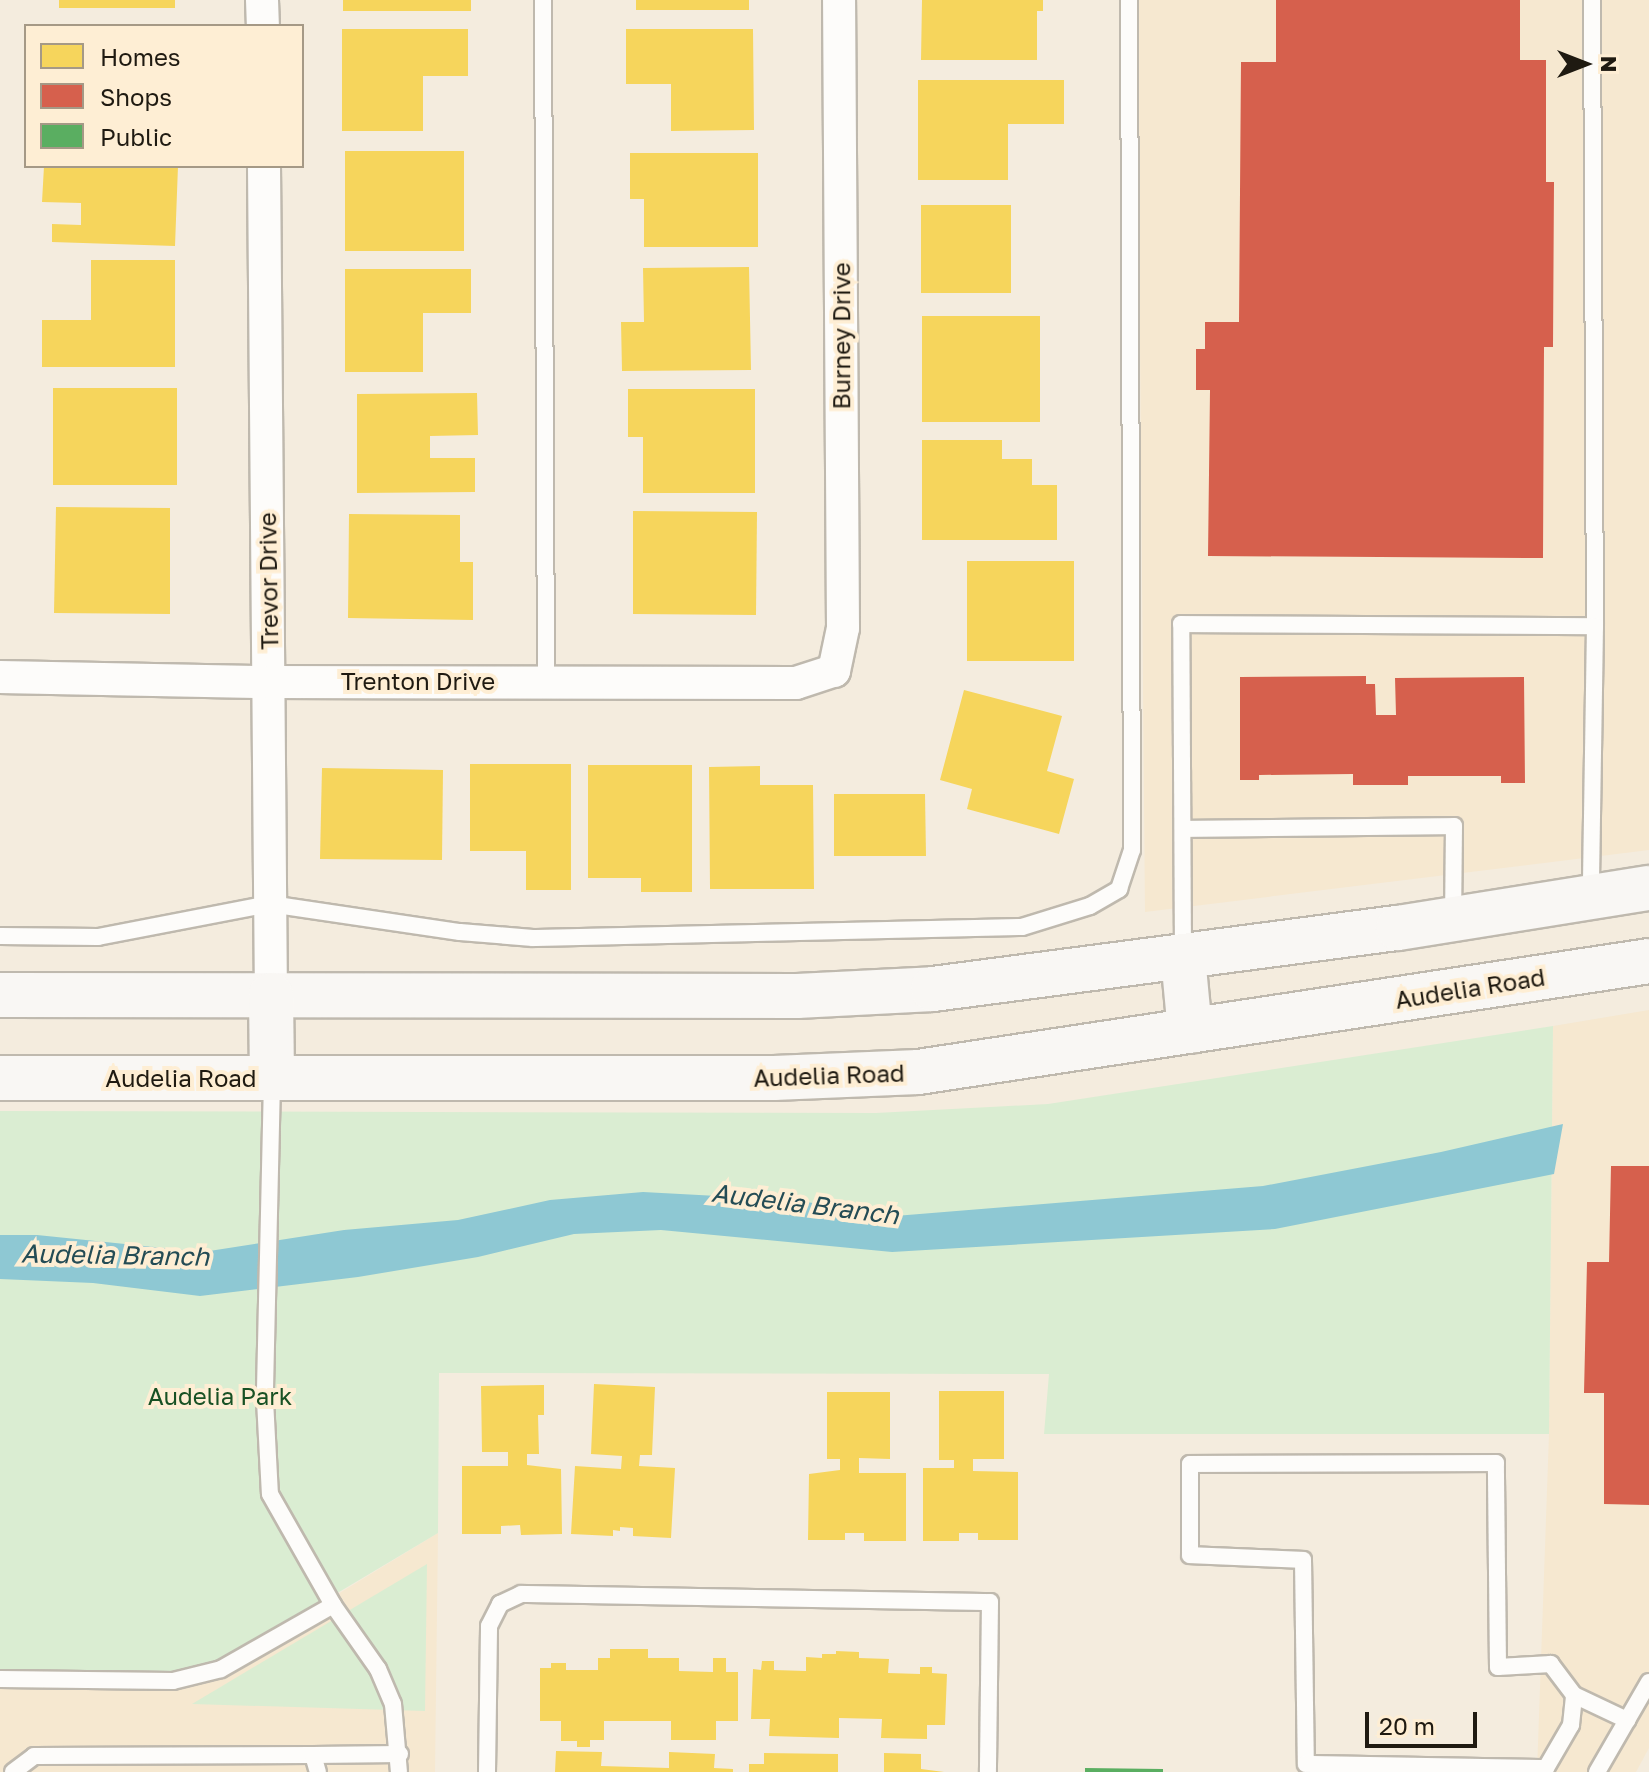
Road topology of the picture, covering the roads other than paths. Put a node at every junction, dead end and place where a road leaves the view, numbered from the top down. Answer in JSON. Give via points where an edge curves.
{"nodes":[{"id":1,"x":262,"y":0,"type":"edge"},
{"id":2,"x":543,"y":0,"type":"edge"},
{"id":3,"x":839,"y":0,"type":"edge"},
{"id":4,"x":1129,"y":0,"type":"edge"},
{"id":5,"x":1592,"y":0,"type":"edge"},
{"id":6,"x":263,"y":24,"type":"edge"},
{"id":7,"x":264,"y":168,"type":"edge"},
{"id":8,"x":1595,"y":626,"type":"junction"},
{"id":9,"x":834,"y":671,"type":"joint"},
{"id":10,"x":0,"y":677,"type":"edge"},
{"id":11,"x":546,"y":681,"type":"junction"},
{"id":12,"x":269,"y":682,"type":"junction"},
{"id":13,"x":1185,"y":829,"type":"junction"},
{"id":14,"x":1649,"y":888,"type":"edge"},
{"id":15,"x":1591,"y":897,"type":"junction"},
{"id":16,"x":270,"y":904,"type":"junction"},
{"id":17,"x":1453,"y":920,"type":"junction"},
{"id":18,"x":0,"y":936,"type":"edge"},
{"id":19,"x":1183,"y":957,"type":"junction"},
{"id":20,"x":1649,"y":961,"type":"edge"},
{"id":21,"x":0,"y":995,"type":"edge"},
{"id":22,"x":271,"y":995,"type":"junction"},
{"id":23,"x":1190,"y":1031,"type":"junction"},
{"id":24,"x":0,"y":1078,"type":"edge"},
{"id":25,"x":272,"y":1078,"type":"junction"},
{"id":26,"x":333,"y":1605,"type":"junction"},
{"id":27,"x":0,"y":1679,"type":"edge"},
{"id":28,"x":1649,"y":1682,"type":"edge"},
{"id":29,"x":1574,"y":1695,"type":"junction"},
{"id":30,"x":1627,"y":1720,"type":"junction"},
{"id":31,"x":400,"y":1754,"type":"junction"},
{"id":32,"x":313,"y":1755,"type":"junction"},
{"id":33,"x":13,"y":1772,"type":"edge"},
{"id":34,"x":318,"y":1772,"type":"edge"},
{"id":35,"x":399,"y":1772,"type":"edge"},
{"id":36,"x":487,"y":1772,"type":"edge"},
{"id":37,"x":988,"y":1772,"type":"edge"},
{"id":38,"x":1597,"y":1772,"type":"edge"}],
"edges":[{"from":1,"to":6,"type":"street"},
{"from":2,"to":11,"type":"lane"},
{"from":3,"to":9,"type":"street","name":"Burney Drive","via":[[843,628]]},
{"from":4,"to":16,"type":"lane","via":[[1132,850],[1119,889],[1090,906],[1022,927],[874,932],[533,938]]},
{"from":5,"to":8,"type":"lane"},
{"from":7,"to":12,"type":"street","name":"Trevor Drive"},
{"from":8,"to":13,"type":"lane","via":[[1181,624]]},
{"from":8,"to":15,"type":"lane"},
{"from":9,"to":11,"type":"street","name":"Trenton Drive","via":[[796,683]]},
{"from":10,"to":12,"type":"street","name":"Trenton Drive"},
{"from":11,"to":12,"type":"street","name":"Trenton Drive"},
{"from":12,"to":16,"type":"street","name":"Trevor Drive"},
{"from":13,"to":17,"type":"lane","via":[[1454,826]]},
{"from":13,"to":19,"type":"lane"},
{"from":14,"to":15,"type":"main road"},
{"from":15,"to":17,"type":"main road"},
{"from":16,"to":18,"type":"lane","via":[[98,937]]},
{"from":16,"to":22,"type":"street","name":"Trevor Drive"},
{"from":17,"to":19,"type":"main road"},
{"from":19,"to":22,"type":"main road","via":[[933,989],[813,995]]},
{"from":19,"to":23,"type":"main road"},
{"from":20,"to":23,"type":"main road","name":"Audelia Road"},
{"from":21,"to":22,"type":"main road"},
{"from":22,"to":25,"type":"main road"},
{"from":23,"to":25,"type":"main road","name":"Audelia Road","via":[[918,1072],[774,1078]]},
{"from":24,"to":25,"type":"main road","name":"Audelia Road"},
{"from":25,"to":26,"type":"lane","via":[[265,1400],[270,1494]]},
{"from":26,"to":27,"type":"lane","via":[[221,1669],[173,1681]]},
{"from":26,"to":31,"type":"lane","via":[[378,1669],[393,1704]]},
{"from":28,"to":30,"type":"lane"},
{"from":29,"to":29,"type":"lane","via":[[1571,1725],[1546,1768],[1306,1764],[1303,1560],[1190,1555],[1190,1464],[1496,1463],[1498,1667],[1551,1664]]},
{"from":29,"to":30,"type":"lane"},
{"from":30,"to":38,"type":"lane"},
{"from":31,"to":32,"type":"lane"},
{"from":31,"to":35,"type":"lane"},
{"from":32,"to":33,"type":"lane","via":[[34,1756]]},
{"from":32,"to":34,"type":"lane"},
{"from":36,"to":37,"type":"lane","via":[[489,1626],[500,1604],[521,1594],[990,1602]]}]}
